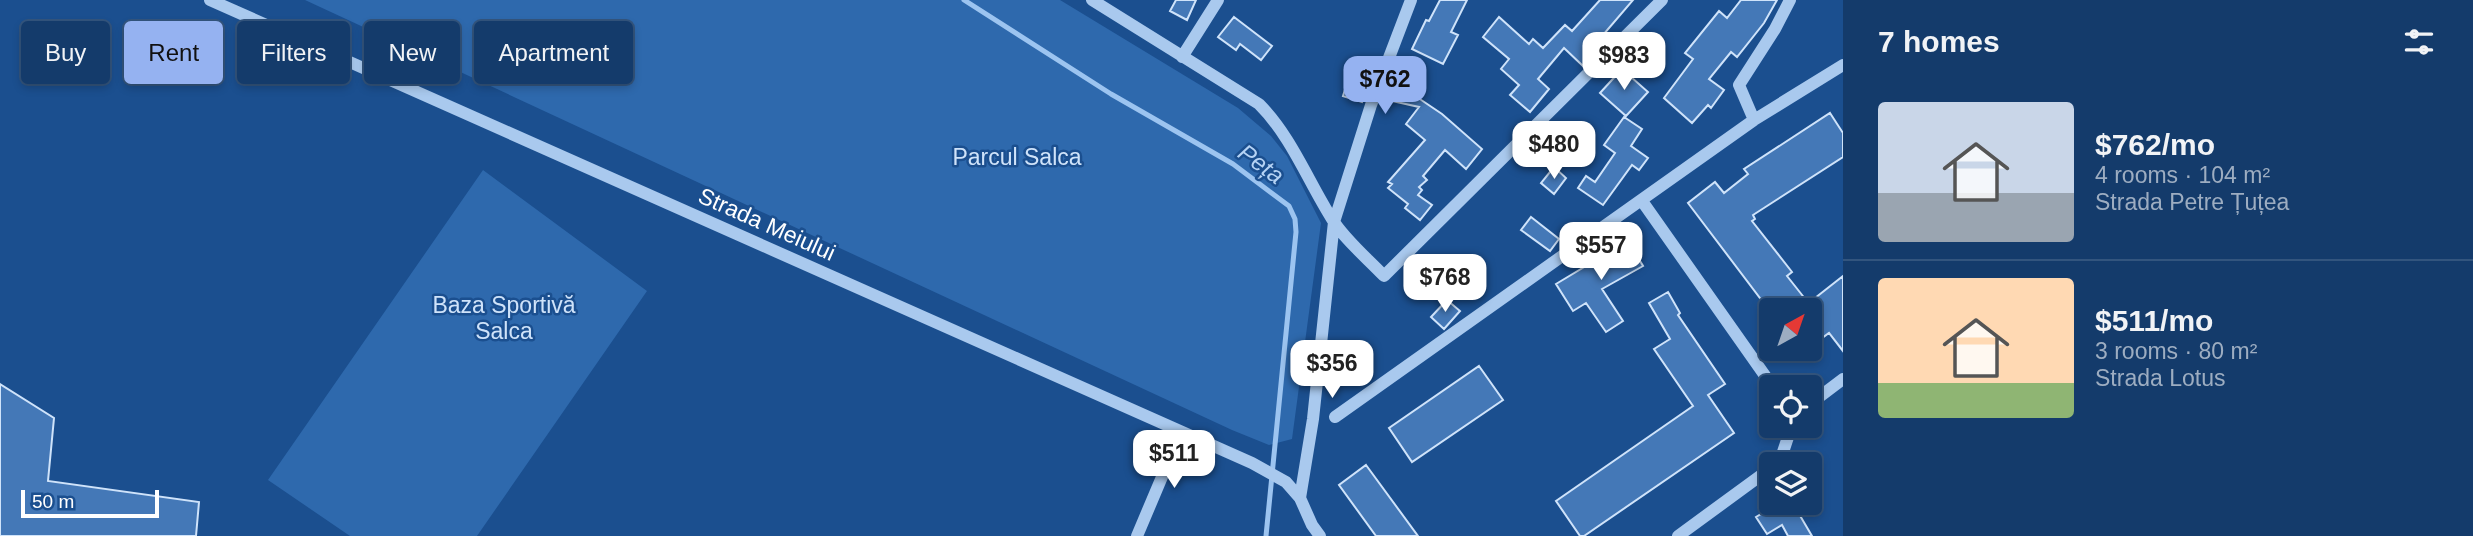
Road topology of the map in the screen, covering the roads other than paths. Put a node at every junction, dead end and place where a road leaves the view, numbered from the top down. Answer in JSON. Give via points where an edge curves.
{"nodes":[{"id":1,"x":210,"y":0,"type":"edge"},
{"id":2,"x":1092,"y":0,"type":"edge"},
{"id":3,"x":1218,"y":0,"type":"edge"},
{"id":4,"x":1411,"y":0,"type":"edge"},
{"id":5,"x":1662,"y":0,"type":"edge"},
{"id":6,"x":1790,"y":0,"type":"edge"},
{"id":7,"x":1182,"y":57,"type":"junction"},
{"id":8,"x":1843,"y":65,"type":"edge"},
{"id":9,"x":1754,"y":120,"type":"junction"},
{"id":10,"x":1642,"y":201,"type":"junction"},
{"id":11,"x":1334,"y":222,"type":"junction"},
{"id":12,"x":1765,"y":375,"type":"edge"},
{"id":13,"x":1843,"y":379,"type":"edge"},
{"id":14,"x":1822,"y":395,"type":"edge"},
{"id":15,"x":1335,"y":417,"type":"dead end"},
{"id":16,"x":1181,"y":432,"type":"junction"},
{"id":17,"x":1759,"y":477,"type":"edge"},
{"id":18,"x":1300,"y":498,"type":"junction"},
{"id":19,"x":1137,"y":536,"type":"edge"},
{"id":20,"x":1320,"y":536,"type":"edge"},
{"id":21,"x":1680,"y":536,"type":"edge"}],
"edges":[{"from":1,"to":16,"type":"street","name":"Strada Meiului"},
{"from":2,"to":7,"type":"street"},
{"from":3,"to":7,"type":"street"},
{"from":4,"to":11,"type":"street"},
{"from":5,"to":11,"type":"street","via":[[1384,275]]},
{"from":6,"to":9,"type":"street","via":[[1739,85]]},
{"from":7,"to":11,"type":"street","via":[[1259,104],[1272,117]]},
{"from":8,"to":9,"type":"street"},
{"from":9,"to":10,"type":"street"},
{"from":10,"to":12,"type":"street"},
{"from":10,"to":15,"type":"street"},
{"from":11,"to":18,"type":"street"},
{"from":13,"to":14,"type":"street"},
{"from":16,"to":18,"type":"street","name":"Strada Meiului","via":[[1252,463],[1286,482]]},
{"from":16,"to":19,"type":"street"},
{"from":17,"to":21,"type":"street"},
{"from":18,"to":20,"type":"street","name":"Strada Meiului"}]}
